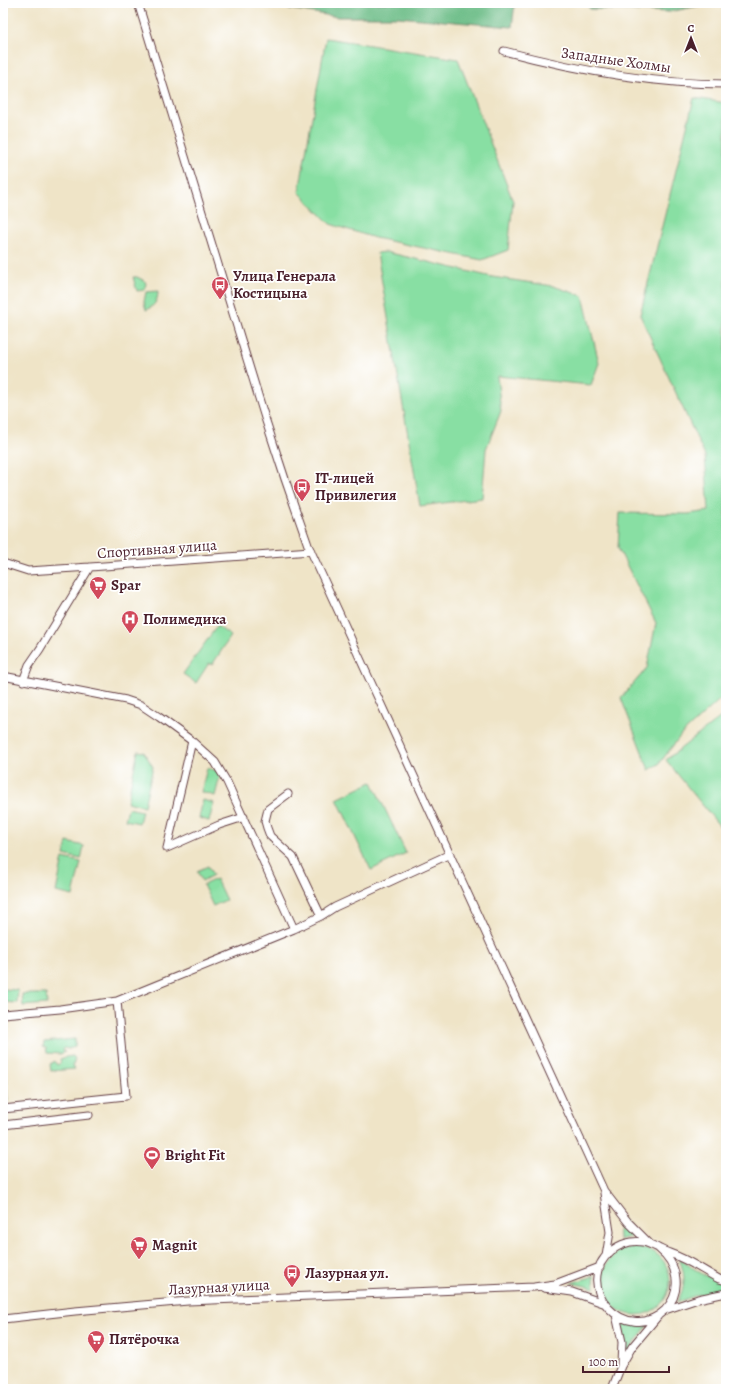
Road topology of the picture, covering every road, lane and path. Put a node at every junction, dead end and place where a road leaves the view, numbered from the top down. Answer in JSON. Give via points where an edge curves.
{"nodes":[{"id":1,"x":138,"y":3,"type":"edge"},
{"id":2,"x":504,"y":51,"type":"dead end"},
{"id":3,"x":726,"y":84,"type":"edge"},
{"id":4,"x":311,"y":551,"type":"junction"},
{"id":5,"x":3,"y":564,"type":"edge"},
{"id":6,"x":90,"y":567,"type":"junction"},
{"id":7,"x":3,"y":676,"type":"edge"},
{"id":8,"x":23,"y":681,"type":"junction"},
{"id":9,"x":192,"y":741,"type":"junction"},
{"id":10,"x":288,"y":794,"type":"dead end"},
{"id":11,"x":244,"y":817,"type":"junction"},
{"id":12,"x":450,"y":854,"type":"junction"},
{"id":13,"x":321,"y":916,"type":"junction"},
{"id":14,"x":294,"y":929,"type":"junction"},
{"id":15,"x":117,"y":1001,"type":"junction"},
{"id":16,"x":3,"y":1014,"type":"edge"},
{"id":17,"x":3,"y":1109,"type":"edge"},
{"id":18,"x":89,"y":1115,"type":"dead end"},
{"id":19,"x":3,"y":1125,"type":"edge"},
{"id":20,"x":604,"y":1191,"type":"junction"},
{"id":21,"x":648,"y":1243,"type":"junction"},
{"id":22,"x":659,"y":1249,"type":"junction"},
{"id":23,"x":606,"y":1256,"type":"junction"},
{"id":24,"x":600,"y":1267,"type":"junction"},
{"id":25,"x":726,"y":1281,"type":"edge"},
{"id":26,"x":534,"y":1287,"type":"junction"},
{"id":27,"x":726,"y":1293,"type":"edge"},
{"id":28,"x":603,"y":1303,"type":"junction"},
{"id":29,"x":662,"y":1312,"type":"junction"},
{"id":30,"x":616,"y":1315,"type":"junction"},
{"id":31,"x":3,"y":1319,"type":"edge"},
{"id":32,"x":621,"y":1366,"type":"junction"},
{"id":33,"x":612,"y":1389,"type":"edge"}],
"edges":[{"from":1,"to":4,"type":"street","via":[[265,418]]},
{"from":2,"to":3,"type":"street","name":"Западные Холмы","via":[[608,74]]},
{"from":4,"to":6,"type":"street","name":"Спортивная улица"},
{"from":4,"to":12,"type":"street"},
{"from":5,"to":6,"type":"street","via":[[28,570]]},
{"from":6,"to":8,"type":"street","name":"Спортивная улица","via":[[29,664]]},
{"from":7,"to":8,"type":"street"},
{"from":8,"to":9,"type":"street","via":[[134,702]]},
{"from":9,"to":11,"type":"street","via":[[215,762]]},
{"from":9,"to":11,"type":"street","via":[[168,848],[219,825]]},
{"from":10,"to":13,"type":"street","via":[[268,809],[265,821],[270,836],[293,857]]},
{"from":11,"to":14,"type":"street"},
{"from":12,"to":13,"type":"street","via":[[335,907]]},
{"from":12,"to":20,"type":"street"},
{"from":13,"to":14,"type":"street"},
{"from":14,"to":15,"type":"street"},
{"from":15,"to":16,"type":"street"},
{"from":15,"to":17,"type":"street","via":[[126,1096]]},
{"from":18,"to":19,"type":"street"},
{"from":20,"to":21,"type":"street"},
{"from":20,"to":23,"type":"street","via":[[610,1232]]},
{"from":21,"to":22,"type":"street"},
{"from":21,"to":23,"type":"street","via":[[625,1243]]},
{"from":22,"to":25,"type":"street"},
{"from":22,"to":29,"type":"street","via":[[672,1262],[677,1280],[673,1299]]},
{"from":23,"to":24,"type":"street"},
{"from":24,"to":26,"type":"street","via":[[555,1284]]},
{"from":24,"to":28,"type":"street","via":[[597,1285]]},
{"from":26,"to":28,"type":"street","via":[[572,1292]]},
{"from":26,"to":31,"type":"street","name":"Лазурная улица","via":[[188,1301]]},
{"from":27,"to":29,"type":"street","via":[[698,1299]]},
{"from":28,"to":30,"type":"street"},
{"from":29,"to":30,"type":"street","via":[[650,1319],[639,1321],[627,1320]]},
{"from":29,"to":32,"type":"street","via":[[632,1347]]},
{"from":30,"to":32,"type":"street","via":[[622,1342]]},
{"from":32,"to":33,"type":"street"}]}
